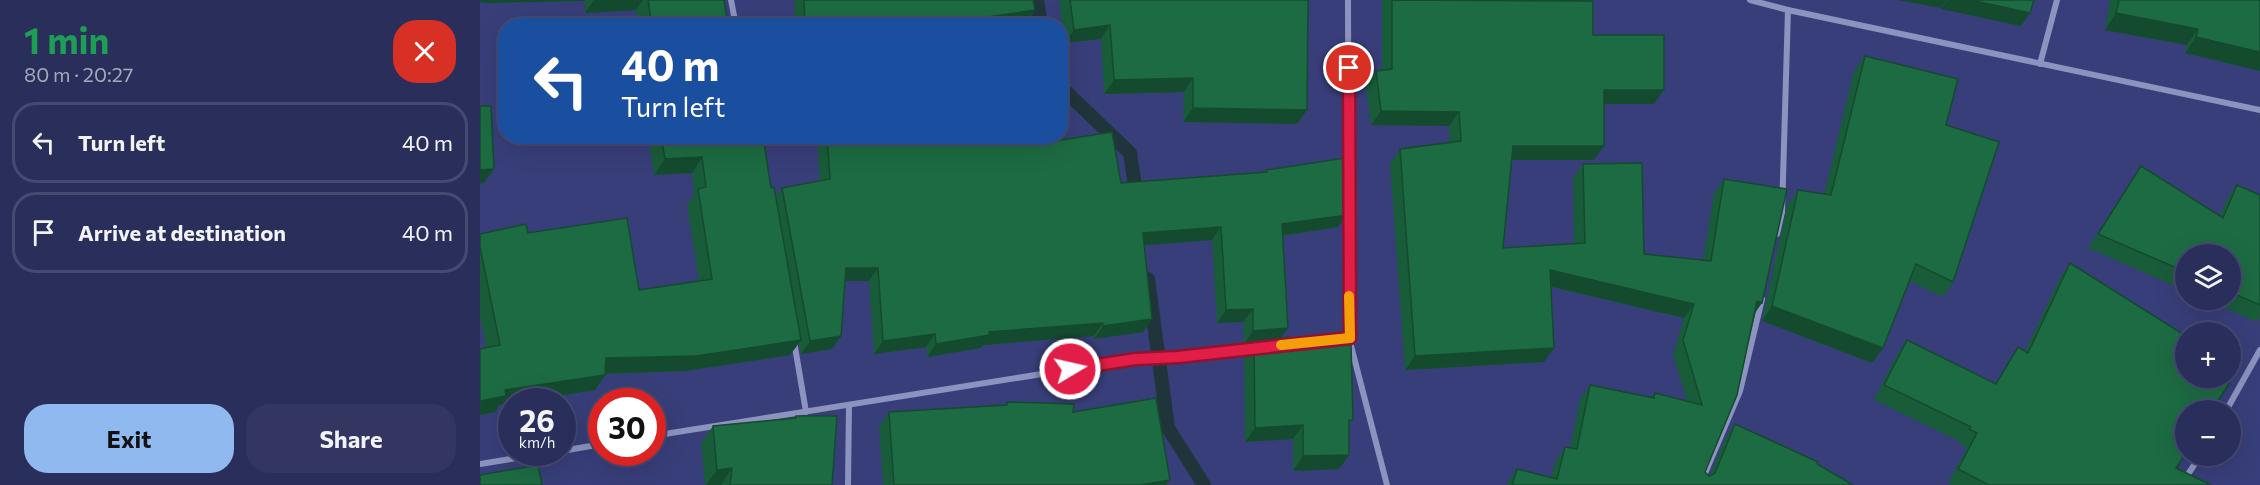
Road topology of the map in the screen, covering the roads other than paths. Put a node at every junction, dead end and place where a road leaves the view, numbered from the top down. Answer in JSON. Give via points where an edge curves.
{"nodes":[{"id":1,"x":731,"y":0,"type":"edge"},
{"id":2,"x":1348,"y":0,"type":"edge"},
{"id":3,"x":1750,"y":0,"type":"edge"},
{"id":4,"x":2057,"y":0,"type":"edge"},
{"id":5,"x":1788,"y":10,"type":"junction"},
{"id":6,"x":734,"y":18,"type":"edge"},
{"id":7,"x":2040,"y":64,"type":"junction"},
{"id":8,"x":2260,"y":110,"type":"edge"},
{"id":9,"x":1774,"y":245,"type":"edge"},
{"id":10,"x":1764,"y":290,"type":"edge"},
{"id":11,"x":792,"y":331,"type":"edge"},
{"id":12,"x":1350,"y":338,"type":"junction"},
{"id":13,"x":1269,"y":347,"type":"edge"},
{"id":14,"x":1258,"y":348,"type":"edge"},
{"id":15,"x":2260,"y":350,"type":"edge"},
{"id":16,"x":2232,"y":400,"type":"edge"},
{"id":17,"x":849,"y":405,"type":"junction"},
{"id":18,"x":806,"y":412,"type":"junction"},
{"id":19,"x":666,"y":434,"type":"edge"},
{"id":20,"x":498,"y":461,"type":"edge"},
{"id":21,"x":480,"y":464,"type":"edge"},
{"id":22,"x":2193,"y":466,"type":"edge"},
{"id":23,"x":848,"y":485,"type":"edge"},
{"id":24,"x":1386,"y":485,"type":"edge"},
{"id":25,"x":1700,"y":485,"type":"edge"},
{"id":26,"x":2181,"y":485,"type":"edge"}],
"edges":[{"from":1,"to":6,"type":"street"},
{"from":2,"to":12,"type":"street"},
{"from":3,"to":5,"type":"street"},
{"from":4,"to":7,"type":"street"},
{"from":5,"to":7,"type":"street"},
{"from":5,"to":9,"type":"street","via":[[1782,212]]},
{"from":7,"to":8,"type":"street"},
{"from":10,"to":25,"type":"street","via":[[1740,391]]},
{"from":11,"to":18,"type":"street"},
{"from":12,"to":13,"type":"street"},
{"from":12,"to":24,"type":"street"},
{"from":14,"to":17,"type":"street","via":[[1136,359]]},
{"from":15,"to":16,"type":"street"},
{"from":17,"to":18,"type":"street"},
{"from":17,"to":23,"type":"street"},
{"from":18,"to":19,"type":"street"},
{"from":20,"to":21,"type":"street"},
{"from":22,"to":26,"type":"street"}]}
